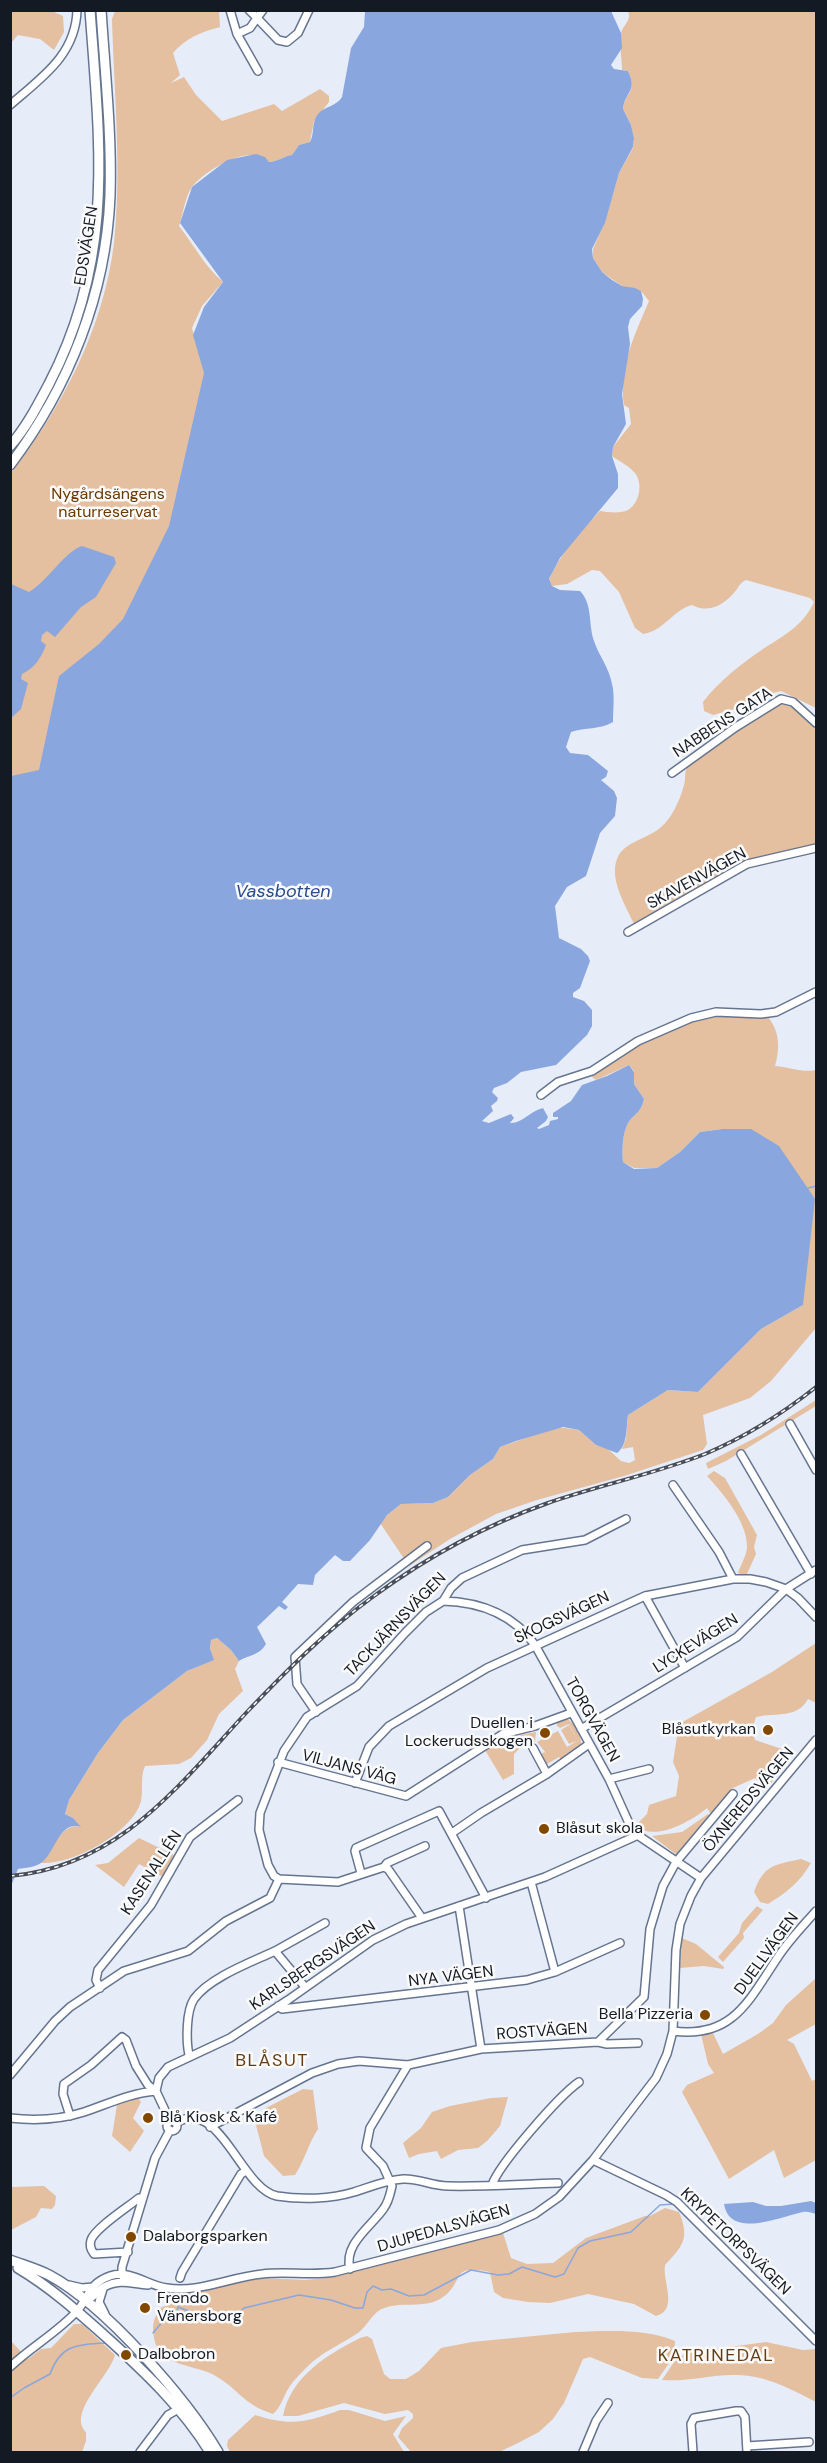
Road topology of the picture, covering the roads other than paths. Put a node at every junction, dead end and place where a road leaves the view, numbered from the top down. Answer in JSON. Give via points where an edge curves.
{"nodes":[{"id":1,"x":77,"y":10,"type":"edge"},
{"id":2,"x":90,"y":10,"type":"edge"},
{"id":3,"x":100,"y":10,"type":"edge"},
{"id":4,"x":230,"y":10,"type":"edge"},
{"id":5,"x":249,"y":10,"type":"edge"},
{"id":6,"x":263,"y":10,"type":"edge"},
{"id":7,"x":309,"y":10,"type":"edge"},
{"id":8,"x":257,"y":18,"type":"junction"},
{"id":9,"x":237,"y":34,"type":"junction"},
{"id":10,"x":258,"y":71,"type":"dead end"},
{"id":11,"x":10,"y":105,"type":"edge"},
{"id":12,"x":10,"y":446,"type":"edge"},
{"id":13,"x":10,"y":465,"type":"edge"},
{"id":14,"x":816,"y":723,"type":"edge"},
{"id":15,"x":672,"y":773,"type":"dead end"},
{"id":16,"x":816,"y":848,"type":"edge"},
{"id":17,"x":628,"y":932,"type":"dead end"},
{"id":18,"x":816,"y":992,"type":"edge"},
{"id":19,"x":541,"y":1095,"type":"dead end"},
{"id":20,"x":790,"y":1424,"type":"dead end"},
{"id":21,"x":741,"y":1454,"type":"dead end"},
{"id":22,"x":816,"y":1470,"type":"edge"},
{"id":23,"x":673,"y":1485,"type":"dead end"},
{"id":24,"x":626,"y":1519,"type":"dead end"},
{"id":25,"x":427,"y":1546,"type":"dead end"},
{"id":26,"x":814,"y":1572,"type":"edge"},
{"id":27,"x":733,"y":1580,"type":"junction"},
{"id":28,"x":786,"y":1590,"type":"junction"},
{"id":29,"x":645,"y":1596,"type":"junction"},
{"id":30,"x":443,"y":1601,"type":"junction"},
{"id":31,"x":816,"y":1617,"type":"edge"},
{"id":32,"x":535,"y":1645,"type":"junction"},
{"id":33,"x":685,"y":1668,"type":"junction"},
{"id":34,"x":316,"y":1712,"type":"junction"},
{"id":35,"x":571,"y":1713,"type":"junction"},
{"id":36,"x":581,"y":1729,"type":"junction"},
{"id":37,"x":816,"y":1740,"type":"edge"},
{"id":38,"x":589,"y":1744,"type":"junction"},
{"id":39,"x":533,"y":1748,"type":"dead end"},
{"id":40,"x":278,"y":1762,"type":"junction"},
{"id":41,"x":649,"y":1769,"type":"dead end"},
{"id":42,"x":547,"y":1774,"type":"junction"},
{"id":43,"x":609,"y":1779,"type":"junction"},
{"id":44,"x":355,"y":1783,"type":"junction"},
{"id":45,"x":733,"y":1794,"type":"dead end"},
{"id":46,"x":238,"y":1800,"type":"dead end"},
{"id":47,"x":453,"y":1833,"type":"junction"},
{"id":48,"x":636,"y":1836,"type":"junction"},
{"id":49,"x":425,"y":1846,"type":"dead end"},
{"id":50,"x":676,"y":1862,"type":"junction"},
{"id":51,"x":384,"y":1867,"type":"junction"},
{"id":52,"x":361,"y":1873,"type":"junction"},
{"id":53,"x":702,"y":1878,"type":"junction"},
{"id":54,"x":279,"y":1879,"type":"junction"},
{"id":55,"x":531,"y":1882,"type":"junction"},
{"id":56,"x":486,"y":1898,"type":"junction"},
{"id":57,"x":459,"y":1906,"type":"junction"},
{"id":58,"x":816,"y":1911,"type":"edge"},
{"id":59,"x":422,"y":1918,"type":"junction"},
{"id":60,"x":325,"y":1923,"type":"dead end"},
{"id":61,"x":620,"y":1943,"type":"dead end"},
{"id":62,"x":275,"y":1951,"type":"junction"},
{"id":63,"x":555,"y":1972,"type":"junction"},
{"id":64,"x":305,"y":1987,"type":"junction"},
{"id":65,"x":100,"y":1988,"type":"junction"},
{"id":66,"x":473,"y":1988,"type":"junction"},
{"id":67,"x":278,"y":2006,"type":"junction"},
{"id":68,"x":673,"y":2031,"type":"junction"},
{"id":69,"x":598,"y":2042,"type":"junction"},
{"id":70,"x":638,"y":2043,"type":"dead end"},
{"id":71,"x":480,"y":2049,"type":"junction"},
{"id":72,"x":189,"y":2055,"type":"junction"},
{"id":73,"x":408,"y":2065,"type":"junction"},
{"id":74,"x":10,"y":2075,"type":"edge"},
{"id":75,"x":579,"y":2082,"type":"dead end"},
{"id":76,"x":156,"y":2091,"type":"junction"},
{"id":77,"x":70,"y":2116,"type":"junction"},
{"id":78,"x":10,"y":2118,"type":"edge"},
{"id":79,"x":173,"y":2122,"type":"junction"},
{"id":80,"x":210,"y":2127,"type":"junction"},
{"id":81,"x":593,"y":2160,"type":"junction"},
{"id":82,"x":246,"y":2171,"type":"junction"},
{"id":83,"x":391,"y":2181,"type":"junction"},
{"id":84,"x":558,"y":2183,"type":"dead end"},
{"id":85,"x":492,"y":2185,"type":"junction"},
{"id":86,"x":143,"y":2198,"type":"junction"},
{"id":87,"x":127,"y":2254,"type":"junction"},
{"id":88,"x":10,"y":2262,"type":"edge"},
{"id":89,"x":350,"y":2269,"type":"junction"},
{"id":90,"x":124,"y":2277,"type":"junction"},
{"id":91,"x":180,"y":2278,"type":"dead end"},
{"id":92,"x":58,"y":2281,"type":"junction"},
{"id":93,"x":106,"y":2286,"type":"junction"},
{"id":94,"x":93,"y":2287,"type":"junction"},
{"id":95,"x":84,"y":2301,"type":"junction"},
{"id":96,"x":77,"y":2311,"type":"junction"},
{"id":97,"x":114,"y":2326,"type":"junction"},
{"id":98,"x":816,"y":2341,"type":"edge"},
{"id":99,"x":10,"y":2367,"type":"edge"},
{"id":100,"x":608,"y":2403,"type":"dead end"},
{"id":101,"x":182,"y":2408,"type":"junction"},
{"id":102,"x":809,"y":2442,"type":"dead end"},
{"id":103,"x":747,"y":2449,"type":"edge"},
{"id":104,"x":140,"y":2452,"type":"edge"},
{"id":105,"x":210,"y":2452,"type":"edge"},
{"id":106,"x":218,"y":2452,"type":"edge"},
{"id":107,"x":583,"y":2452,"type":"edge"},
{"id":108,"x":693,"y":2452,"type":"edge"}],
"edges":[{"from":1,"to":11,"type":"street","via":[[73,34],[62,57]]},
{"from":2,"to":12,"type":"main road","name":"EDSVÄGEN","via":[[100,149],[94,251],[75,325],[62,356]]},
{"from":3,"to":13,"type":"main road","name":"EDSVÄGEN","via":[[110,172],[104,251],[85,328],[68,369],[30,438]]},
{"from":4,"to":9,"type":"street"},
{"from":5,"to":8,"type":"street"},
{"from":6,"to":8,"type":"street"},
{"from":7,"to":8,"type":"street","via":[[298,33],[287,42],[278,40]]},
{"from":8,"to":9,"type":"street","via":[[250,28]]},
{"from":9,"to":10,"type":"street"},
{"from":14,"to":15,"type":"street","name":"NABBENS GATA","via":[[793,702],[781,699]]},
{"from":16,"to":17,"type":"street","name":"SKAVENVÄGEN","via":[[747,864]]},
{"from":18,"to":19,"type":"street","via":[[776,1012],[716,1012],[691,1018],[638,1041],[592,1071],[558,1082]]},
{"from":20,"to":22,"type":"street"},
{"from":21,"to":26,"type":"street"},
{"from":23,"to":27,"type":"street","via":[[719,1552]]},
{"from":24,"to":30,"type":"street","name":"TACKJÄRNSVÄGEN","via":[[585,1540],[529,1548],[506,1556],[462,1578]]},
{"from":25,"to":34,"type":"street","via":[[353,1602],[295,1657],[297,1684]]},
{"from":26,"to":28,"type":"street","name":"LYCKEVÄGEN"},
{"from":27,"to":28,"type":"street","name":"SKOGSVÄGEN","via":[[758,1580]]},
{"from":27,"to":29,"type":"street","name":"SKOGSVÄGEN"},
{"from":28,"to":31,"type":"street","name":"SKOGSVÄGEN"},
{"from":28,"to":33,"type":"street","name":"LYCKEVÄGEN","via":[[737,1637]]},
{"from":29,"to":32,"type":"street","name":"SKOGSVÄGEN"},
{"from":29,"to":33,"type":"street"},
{"from":30,"to":32,"type":"street","name":"TORGVÄGEN","via":[[498,1612],[521,1627]]},
{"from":30,"to":34,"type":"street","name":"TACKJÄRNSVÄGEN","via":[[416,1622],[357,1686]]},
{"from":32,"to":35,"type":"street","name":"TORGVÄGEN"},
{"from":32,"to":44,"type":"street","name":"SKOGSVÄGEN","via":[[472,1675],[389,1726],[369,1747]]},
{"from":33,"to":36,"type":"street","name":"LYCKEVÄGEN"},
{"from":34,"to":40,"type":"street","name":"TACKJÄRNSVÄGEN","via":[[307,1717]]},
{"from":35,"to":36,"type":"street","name":"TORGVÄGEN"},
{"from":35,"to":44,"type":"street","name":"VILJANS VÄG","via":[[503,1734],[406,1796]]},
{"from":36,"to":38,"type":"street","name":"TORGVÄGEN"},
{"from":37,"to":53,"type":"street","name":"ÖXNEREDSVÄGEN"},
{"from":38,"to":42,"type":"street"},
{"from":38,"to":43,"type":"street","name":"TORGVÄGEN"},
{"from":39,"to":42,"type":"street"},
{"from":40,"to":44,"type":"street","name":"VILJANS VÄG"},
{"from":40,"to":54,"type":"street","name":"TACKJÄRNSVÄGEN","via":[[259,1825],[268,1865]]},
{"from":41,"to":43,"type":"street"},
{"from":42,"to":47,"type":"street"},
{"from":43,"to":48,"type":"street","name":"TORGVÄGEN"},
{"from":45,"to":50,"type":"street","name":"ROSTVÄGEN"},
{"from":46,"to":65,"type":"street","name":"KASENALLÉN","via":[[187,1841],[151,1905],[98,1970],[96,1980]]},
{"from":47,"to":52,"type":"street","via":[[438,1811],[356,1848]]},
{"from":47,"to":56,"type":"street"},
{"from":48,"to":50,"type":"street","name":"TORGVÄGEN"},
{"from":48,"to":55,"type":"street","name":"KARLSBERGSVÄGEN"},
{"from":49,"to":51,"type":"street"},
{"from":50,"to":53,"type":"street","name":"TORGVÄGEN"},
{"from":50,"to":69,"type":"street","name":"ROSTVÄGEN","via":[[660,1892],[652,1919],[644,1997]]},
{"from":51,"to":52,"type":"street"},
{"from":51,"to":59,"type":"street"},
{"from":52,"to":54,"type":"street","via":[[333,1882]]},
{"from":53,"to":68,"type":"street","name":"DJUPEDALSVÄGEN","via":[[679,1930]]},
{"from":54,"to":65,"type":"street","via":[[270,1898],[226,1921],[188,1952],[137,1966]]},
{"from":55,"to":56,"type":"street","name":"KARLSBERGSVÄGEN"},
{"from":55,"to":63,"type":"street"},
{"from":56,"to":57,"type":"street","name":"KARLSBERGSVÄGEN"},
{"from":57,"to":59,"type":"street","name":"KARLSBERGSVÄGEN"},
{"from":57,"to":66,"type":"street"},
{"from":58,"to":68,"type":"street","name":"DUELLVÄGEN","via":[[783,1949],[742,2011],[708,2031]]},
{"from":59,"to":64,"type":"street","name":"KARLSBERGSVÄGEN","via":[[373,1940]]},
{"from":60,"to":62,"type":"street"},
{"from":61,"to":63,"type":"street","name":"NYA VÄGEN"},
{"from":62,"to":64,"type":"street"},
{"from":62,"to":72,"type":"street","via":[[233,1971],[194,1999],[186,2030]]},
{"from":63,"to":66,"type":"street","name":"NYA VÄGEN"},
{"from":64,"to":67,"type":"street","name":"KARLSBERGSVÄGEN"},
{"from":65,"to":74,"type":"street","via":[[62,2014]]},
{"from":66,"to":67,"type":"street","name":"NYA VÄGEN","via":[[282,2009]]},
{"from":66,"to":71,"type":"street"},
{"from":67,"to":72,"type":"street","name":"KARLSBERGSVÄGEN","via":[[230,2038]]},
{"from":68,"to":81,"type":"street","name":"DJUPEDALSVÄGEN","via":[[656,2078]]},
{"from":69,"to":70,"type":"street"},
{"from":69,"to":71,"type":"street","name":"ROSTVÄGEN"},
{"from":71,"to":73,"type":"street","name":"ROSTVÄGEN"},
{"from":72,"to":76,"type":"street","name":"KARLSBERGSVÄGEN","via":[[162,2072]]},
{"from":73,"to":80,"type":"street","name":"ROSTVÄGEN","via":[[359,2061],[320,2069]]},
{"from":73,"to":83,"type":"street","via":[[366,2139],[370,2155],[383,2166]]},
{"from":75,"to":85,"type":"street","via":[[524,2141]]},
{"from":76,"to":77,"type":"street","via":[[127,2096]]},
{"from":76,"to":77,"type":"street","via":[[140,2073],[122,2037],[64,2084]]},
{"from":76,"to":79,"type":"street"},
{"from":77,"to":78,"type":"street","via":[[42,2121]]},
{"from":79,"to":80,"type":"street","via":[[192,2117]]},
{"from":79,"to":86,"type":"street","via":[[167,2125],[170,2130],[155,2158]]},
{"from":80,"to":82,"type":"street","via":[[236,2153]]},
{"from":81,"to":89,"type":"street","name":"DJUPEDALSVÄGEN","via":[[559,2197],[524,2220]]},
{"from":81,"to":98,"type":"street","name":"KRYPETORPSVÄGEN","via":[[677,2202]]},
{"from":82,"to":83,"type":"street","via":[[265,2191],[283,2197],[329,2197]]},
{"from":82,"to":91,"type":"street"},
{"from":83,"to":85,"type":"street"},
{"from":83,"to":89,"type":"street","via":[[386,2205],[348,2257]]},
{"from":84,"to":85,"type":"street"},
{"from":86,"to":87,"type":"street"},
{"from":86,"to":87,"type":"street","via":[[90,2241],[94,2254]]},
{"from":87,"to":90,"type":"street"},
{"from":88,"to":92,"type":"main road"},
{"from":88,"to":96,"type":"main road"},
{"from":89,"to":90,"type":"street","name":"DJUPEDALSVÄGEN","via":[[312,2275],[263,2274],[186,2289]]},
{"from":90,"to":93,"type":"street","name":"DJUPEDALSVÄGEN"},
{"from":90,"to":94,"type":"street","name":"DJUPEDALSVÄGEN","via":[[109,2277]]},
{"from":92,"to":94,"type":"street","via":[[76,2288]]},
{"from":92,"to":95,"type":"main road"},
{"from":93,"to":95,"type":"street","name":"DJUPEDALSVÄGEN"},
{"from":93,"to":97,"type":"street","via":[[99,2302]]},
{"from":94,"to":95,"type":"street","name":"DJUPEDALSVÄGEN"},
{"from":95,"to":96,"type":"street","name":"DJUPEDALSVÄGEN"},
{"from":95,"to":97,"type":"main road"},
{"from":96,"to":99,"type":"street","name":"DJUPEDALSVÄGEN"},
{"from":96,"to":101,"type":"main road"},
{"from":97,"to":101,"type":"main road"},
{"from":100,"to":107,"type":"street"},
{"from":101,"to":104,"type":"street","via":[[152,2434]]},
{"from":101,"to":105,"type":"main road"},
{"from":101,"to":106,"type":"main road"},
{"from":102,"to":103,"type":"street"},
{"from":103,"to":108,"type":"street","via":[[745,2417],[736,2410],[694,2418]]}]}
